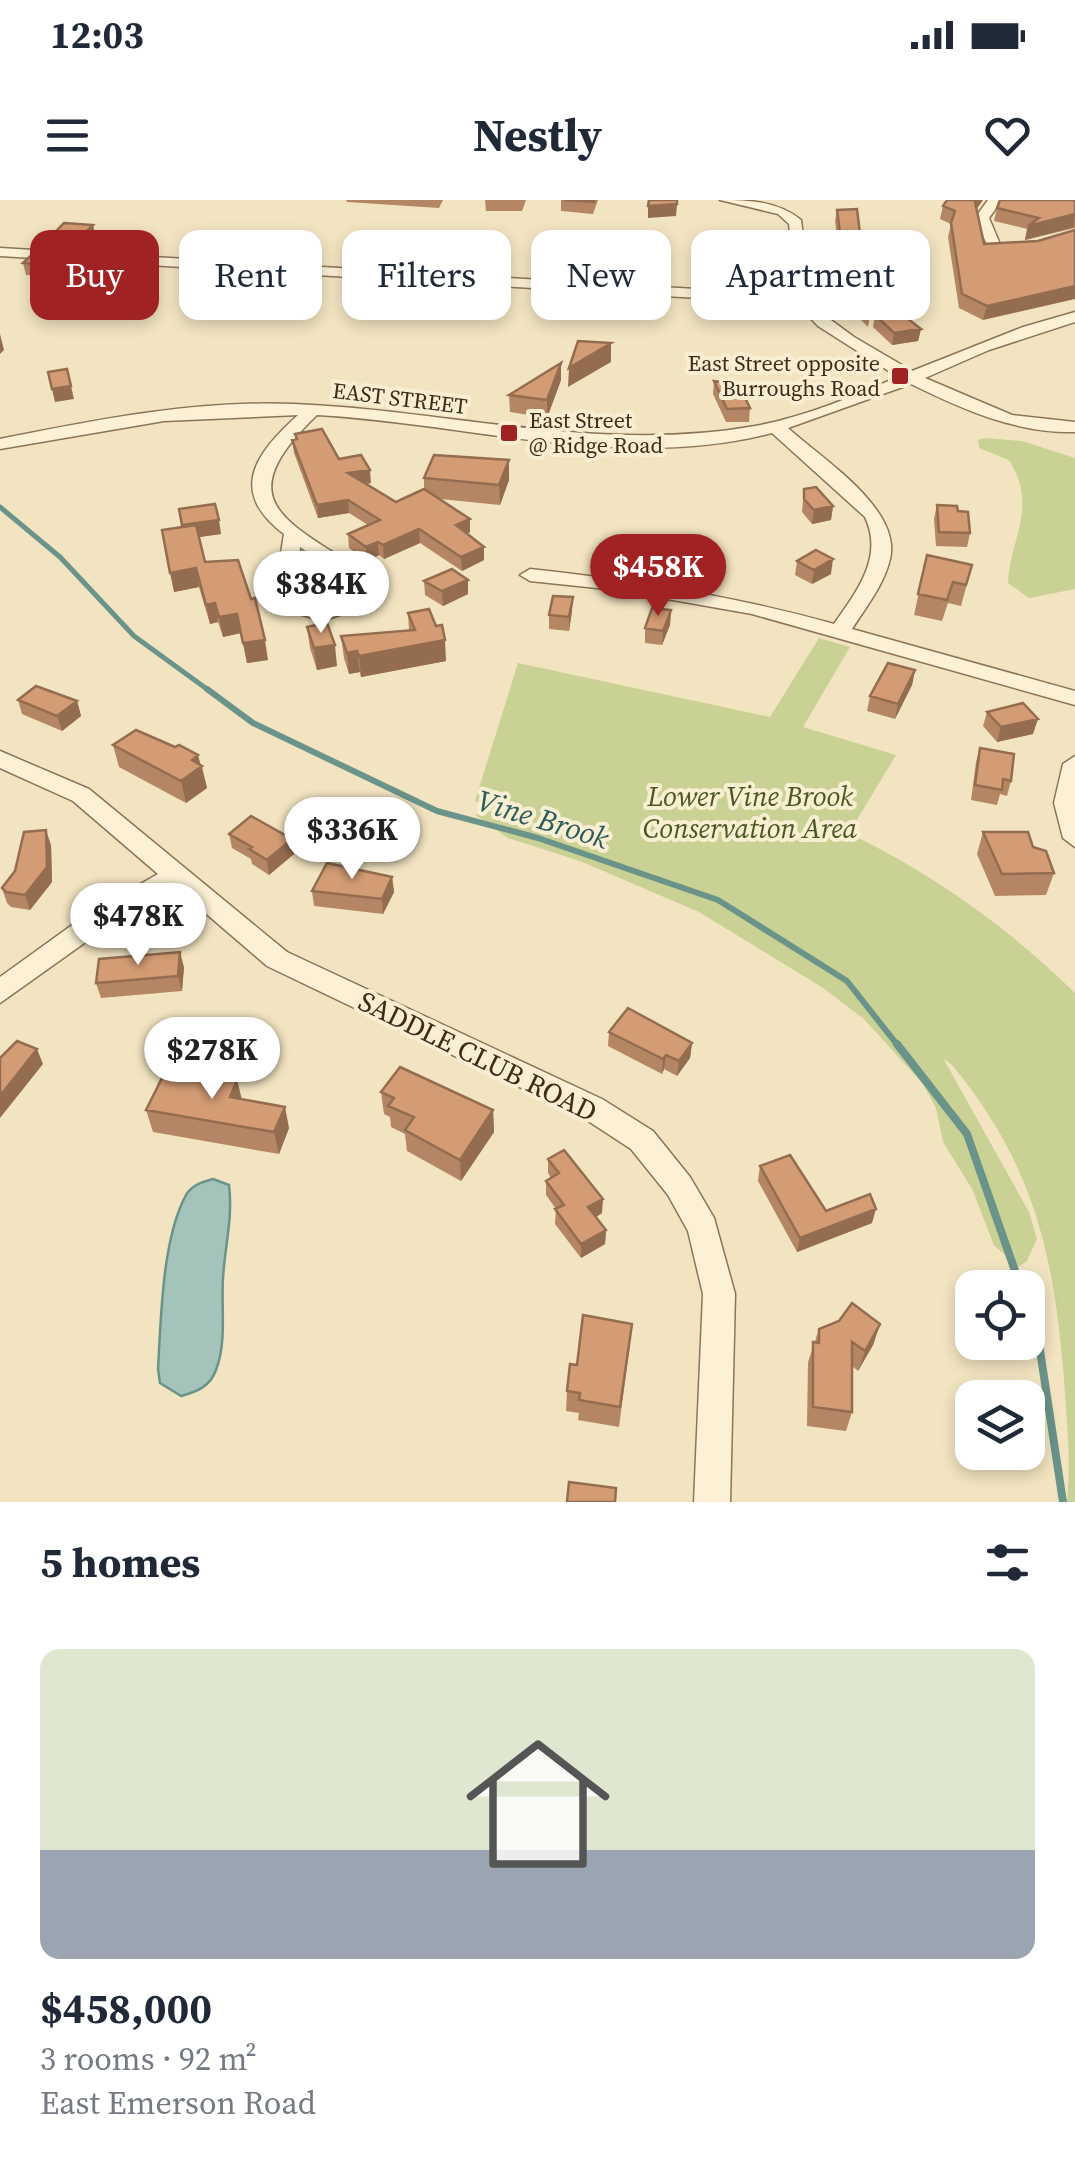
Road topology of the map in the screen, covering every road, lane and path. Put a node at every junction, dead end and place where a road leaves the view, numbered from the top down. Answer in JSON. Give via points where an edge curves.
{"nodes":[{"id":1,"x":727,"y":200,"type":"edge"},
{"id":2,"x":995,"y":200,"type":"edge"},
{"id":3,"x":797,"y":230,"type":"edge"},
{"id":4,"x":1075,"y":234,"type":"edge"},
{"id":5,"x":0,"y":252,"type":"edge"},
{"id":6,"x":691,"y":293,"type":"edge"},
{"id":7,"x":1075,"y":317,"type":"edge"},
{"id":8,"x":822,"y":320,"type":"edge"},
{"id":9,"x":916,"y":377,"type":"junction"},
{"id":10,"x":312,"y":410,"type":"junction"},
{"id":11,"x":776,"y":428,"type":"junction"},
{"id":12,"x":1075,"y":428,"type":"edge"},
{"id":13,"x":0,"y":444,"type":"edge"},
{"id":14,"x":292,"y":536,"type":"junction"},
{"id":15,"x":530,"y":575,"type":"dead end"},
{"id":16,"x":840,"y":632,"type":"junction"},
{"id":17,"x":1075,"y":698,"type":"edge"},
{"id":18,"x":0,"y":759,"type":"edge"},
{"id":19,"x":1075,"y":764,"type":"edge"},
{"id":20,"x":1075,"y":838,"type":"edge"},
{"id":21,"x":176,"y":875,"type":"junction"},
{"id":22,"x":0,"y":992,"type":"edge"},
{"id":23,"x":712,"y":1502,"type":"edge"}],
"edges":[{"from":1,"to":3,"type":"street","via":[[782,212]]},
{"from":2,"to":4,"type":"street","via":[[982,218],[995,248],[1034,247]]},
{"from":5,"to":6,"type":"street"},
{"from":7,"to":9,"type":"street","name":"EAST STREET"},
{"from":8,"to":9,"type":"street","via":[[839,338]]},
{"from":9,"to":11,"type":"street","name":"EAST STREET"},
{"from":9,"to":12,"type":"street","via":[[998,416]]},
{"from":10,"to":11,"type":"street","name":"EAST STREET","via":[[576,440],[692,440]]},
{"from":10,"to":13,"type":"street","name":"EAST STREET","via":[[172,414]]},
{"from":10,"to":14,"type":"street","via":[[268,451],[258,476],[264,501]]},
{"from":11,"to":16,"type":"street","via":[[882,526],[882,558]]},
{"from":14,"to":14,"type":"street","via":[[288,604],[322,614],[359,602],[361,579]]},
{"from":15,"to":16,"type":"street","via":[[708,599]]},
{"from":16,"to":17,"type":"street"},
{"from":18,"to":21,"type":"street","name":"SADDLE CLUB ROAD","via":[[81,795]]},
{"from":19,"to":20,"type":"street","via":[[1066,803]]},
{"from":21,"to":22,"type":"street","via":[[94,922]]},
{"from":21,"to":23,"type":"street","name":"SADDLE CLUB ROAD","via":[[277,960],[592,1108],[642,1140],[703,1228],[719,1294]]}]}
